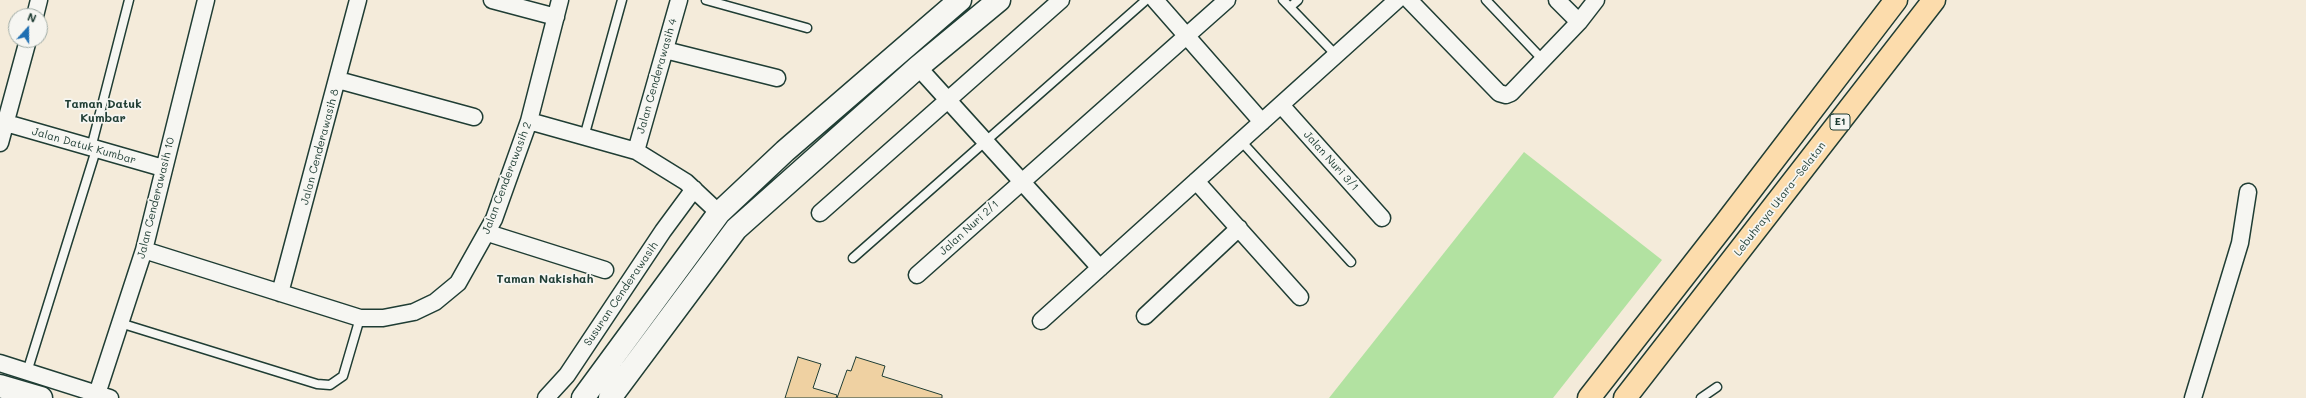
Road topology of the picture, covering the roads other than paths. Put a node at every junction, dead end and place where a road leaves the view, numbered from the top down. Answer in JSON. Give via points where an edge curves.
{"nodes":[{"id":1,"x":129,"y":0,"type":"edge"},
{"id":2,"x":206,"y":0,"type":"edge"},
{"id":3,"x":358,"y":0,"type":"edge"},
{"id":4,"x":492,"y":0,"type":"edge"},
{"id":5,"x":560,"y":0,"type":"edge"},
{"id":6,"x":622,"y":0,"type":"edge"},
{"id":7,"x":678,"y":0,"type":"edge"},
{"id":8,"x":706,"y":0,"type":"edge"},
{"id":9,"x":960,"y":0,"type":"edge"},
{"id":10,"x":999,"y":0,"type":"edge"},
{"id":11,"x":1061,"y":0,"type":"edge"},
{"id":12,"x":1146,"y":0,"type":"edge"},
{"id":13,"x":1155,"y":0,"type":"edge"},
{"id":14,"x":1227,"y":0,"type":"edge"},
{"id":15,"x":1283,"y":0,"type":"edge"},
{"id":16,"x":1298,"y":0,"type":"edge"},
{"id":17,"x":1397,"y":0,"type":"edge"},
{"id":18,"x":1409,"y":0,"type":"edge"},
{"id":19,"x":1486,"y":0,"type":"edge"},
{"id":20,"x":1557,"y":0,"type":"edge"},
{"id":21,"x":1596,"y":0,"type":"edge"},
{"id":22,"x":1896,"y":0,"type":"edge"},
{"id":23,"x":1934,"y":0,"type":"edge"},
{"id":24,"x":1290,"y":7,"type":"junction"},
{"id":25,"x":556,"y":17,"type":"junction"},
{"id":26,"x":1579,"y":22,"type":"junction"},
{"id":27,"x":808,"y":28,"type":"dead end"},
{"id":28,"x":1186,"y":36,"type":"junction"},
{"id":29,"x":26,"y":48,"type":"edge"},
{"id":30,"x":665,"y":50,"type":"junction"},
{"id":31,"x":1336,"y":55,"type":"junction"},
{"id":32,"x":1543,"y":60,"type":"junction"},
{"id":33,"x":918,"y":67,"type":"junction"},
{"id":34,"x":777,"y":78,"type":"dead end"},
{"id":35,"x":338,"y":80,"type":"junction"},
{"id":36,"x":948,"y":100,"type":"junction"},
{"id":37,"x":1281,"y":105,"type":"junction"},
{"id":38,"x":474,"y":117,"type":"dead end"},
{"id":39,"x":529,"y":121,"type":"junction"},
{"id":40,"x":1262,"y":122,"type":"junction"},
{"id":41,"x":6,"y":123,"type":"junction"},
{"id":42,"x":584,"y":137,"type":"junction"},
{"id":43,"x":1241,"y":141,"type":"junction"},
{"id":44,"x":985,"y":142,"type":"junction"},
{"id":45,"x":0,"y":143,"type":"edge"},
{"id":46,"x":94,"y":149,"type":"junction"},
{"id":47,"x":636,"y":151,"type":"junction"},
{"id":48,"x":164,"y":168,"type":"junction"},
{"id":49,"x":1196,"y":181,"type":"junction"},
{"id":50,"x":1022,"y":182,"type":"junction"},
{"id":51,"x":694,"y":189,"type":"junction"},
{"id":52,"x":2248,"y":192,"type":"dead end"},
{"id":53,"x":719,"y":213,"type":"junction"},
{"id":54,"x":820,"y":213,"type":"dead end"},
{"id":55,"x":1382,"y":218,"type":"dead end"},
{"id":56,"x":1239,"y":228,"type":"junction"},
{"id":57,"x":488,"y":233,"type":"junction"},
{"id":58,"x":144,"y":250,"type":"junction"},
{"id":59,"x":853,"y":258,"type":"dead end"},
{"id":60,"x":1351,"y":262,"type":"dead end"},
{"id":61,"x":1100,"y":268,"type":"junction"},
{"id":62,"x":605,"y":270,"type":"dead end"},
{"id":63,"x":917,"y":275,"type":"dead end"},
{"id":64,"x":280,"y":293,"type":"junction"},
{"id":65,"x":1300,"y":297,"type":"dead end"},
{"id":66,"x":1146,"y":316,"type":"dead end"},
{"id":67,"x":360,"y":318,"type":"junction"},
{"id":68,"x":1041,"y":321,"type":"dead end"},
{"id":69,"x":120,"y":323,"type":"junction"},
{"id":70,"x":0,"y":363,"type":"edge"},
{"id":71,"x":27,"y":372,"type":"junction"},
{"id":72,"x":0,"y":386,"type":"edge"},
{"id":73,"x":1717,"y":388,"type":"dead end"},
{"id":74,"x":104,"y":396,"type":"edge"},
{"id":75,"x":41,"y":398,"type":"edge"},
{"id":76,"x":546,"y":398,"type":"edge"},
{"id":77,"x":583,"y":398,"type":"edge"},
{"id":78,"x":610,"y":398,"type":"edge"},
{"id":79,"x":1589,"y":398,"type":"edge"},
{"id":80,"x":1626,"y":398,"type":"edge"},
{"id":81,"x":1701,"y":398,"type":"edge"},
{"id":82,"x":2193,"y":398,"type":"edge"}],
"edges":[{"from":1,"to":46,"type":"lane"},
{"from":2,"to":48,"type":"street","name":"Jalan Cenderawasih 10"},
{"from":3,"to":35,"type":"street","name":"Jalan Cenderawasih 8"},
{"from":4,"to":25,"type":"street"},
{"from":5,"to":25,"type":"street","name":"Jalan Cenderawasih 2"},
{"from":6,"to":42,"type":"lane"},
{"from":7,"to":30,"type":"street","name":"Jalan Cenderawasih 4"},
{"from":8,"to":27,"type":"lane"},
{"from":9,"to":53,"type":"main road","via":[[785,151]]},
{"from":10,"to":33,"type":"main road"},
{"from":11,"to":36,"type":"street"},
{"from":12,"to":44,"type":"lane"},
{"from":13,"to":28,"type":"street"},
{"from":14,"to":28,"type":"street","name":"Jalan Nuri 2/1"},
{"from":15,"to":24,"type":"lane"},
{"from":16,"to":24,"type":"lane"},
{"from":17,"to":31,"type":"street"},
{"from":18,"to":32,"type":"street","via":[[1499,93],[1511,93]]},
{"from":19,"to":32,"type":"lane"},
{"from":20,"to":26,"type":"street"},
{"from":21,"to":26,"type":"street"},
{"from":22,"to":79,"type":"highway"},
{"from":23,"to":80,"type":"highway","name":"Lebuhraya Utara–Selatan","number":"E1"},
{"from":24,"to":31,"type":"lane"},
{"from":25,"to":39,"type":"street","name":"Jalan Cenderawasih 2"},
{"from":26,"to":32,"type":"street"},
{"from":28,"to":40,"type":"street"},
{"from":28,"to":50,"type":"street","name":"Jalan Nuri 2/1"},
{"from":29,"to":41,"type":"street"},
{"from":30,"to":34,"type":"street"},
{"from":30,"to":47,"type":"street","name":"Jalan Cenderawasih 4"},
{"from":31,"to":37,"type":"street"},
{"from":33,"to":36,"type":"street"},
{"from":33,"to":78,"type":"main road","via":[[736,229]]},
{"from":35,"to":38,"type":"street"},
{"from":35,"to":64,"type":"street","name":"Jalan Cenderawasih 8"},
{"from":36,"to":44,"type":"street"},
{"from":36,"to":54,"type":"street"},
{"from":37,"to":40,"type":"street"},
{"from":37,"to":55,"type":"street","name":"Jalan Nuri 3/1"},
{"from":39,"to":42,"type":"street"},
{"from":39,"to":57,"type":"street","name":"Jalan Cenderawasih 2"},
{"from":40,"to":43,"type":"street"},
{"from":41,"to":45,"type":"street"},
{"from":41,"to":46,"type":"street","name":"Jalan Datuk Kumbar"},
{"from":42,"to":47,"type":"street"},
{"from":43,"to":49,"type":"street"},
{"from":43,"to":60,"type":"lane"},
{"from":44,"to":50,"type":"street"},
{"from":44,"to":59,"type":"lane"},
{"from":46,"to":48,"type":"street","name":"Jalan Datuk Kumbar"},
{"from":46,"to":71,"type":"lane"},
{"from":47,"to":51,"type":"street"},
{"from":48,"to":58,"type":"street","name":"Jalan Cenderawasih 10"},
{"from":49,"to":56,"type":"street"},
{"from":49,"to":61,"type":"street"},
{"from":50,"to":61,"type":"street"},
{"from":50,"to":63,"type":"street","name":"Jalan Nuri 2/1"},
{"from":51,"to":53,"type":"street"},
{"from":51,"to":76,"type":"street","name":"Susuran Cenderawasih","via":[[567,375]]},
{"from":52,"to":82,"type":"street","via":[[2240,243]]},
{"from":53,"to":77,"type":"main road"},
{"from":56,"to":65,"type":"street"},
{"from":56,"to":66,"type":"street"},
{"from":57,"to":62,"type":"street"},
{"from":57,"to":67,"type":"street","name":"Jalan Cenderawasih 2","via":[[458,283],[435,302],[414,312],[383,318]]},
{"from":58,"to":64,"type":"street","name":"Jalan Cenderawasih 2"},
{"from":58,"to":69,"type":"street","name":"Jalan Cenderawasih 10"},
{"from":61,"to":68,"type":"street"},
{"from":64,"to":67,"type":"street","name":"Jalan Cenderawasih 2"},
{"from":67,"to":69,"type":"lane","via":[[343,376],[330,385],[317,384]]},
{"from":69,"to":74,"type":"street","name":"Jalan Cenderawasih 10"},
{"from":70,"to":71,"type":"street"},
{"from":71,"to":74,"type":"street"},
{"from":72,"to":75,"type":"main road"},
{"from":73,"to":81,"type":"lane"}]}
